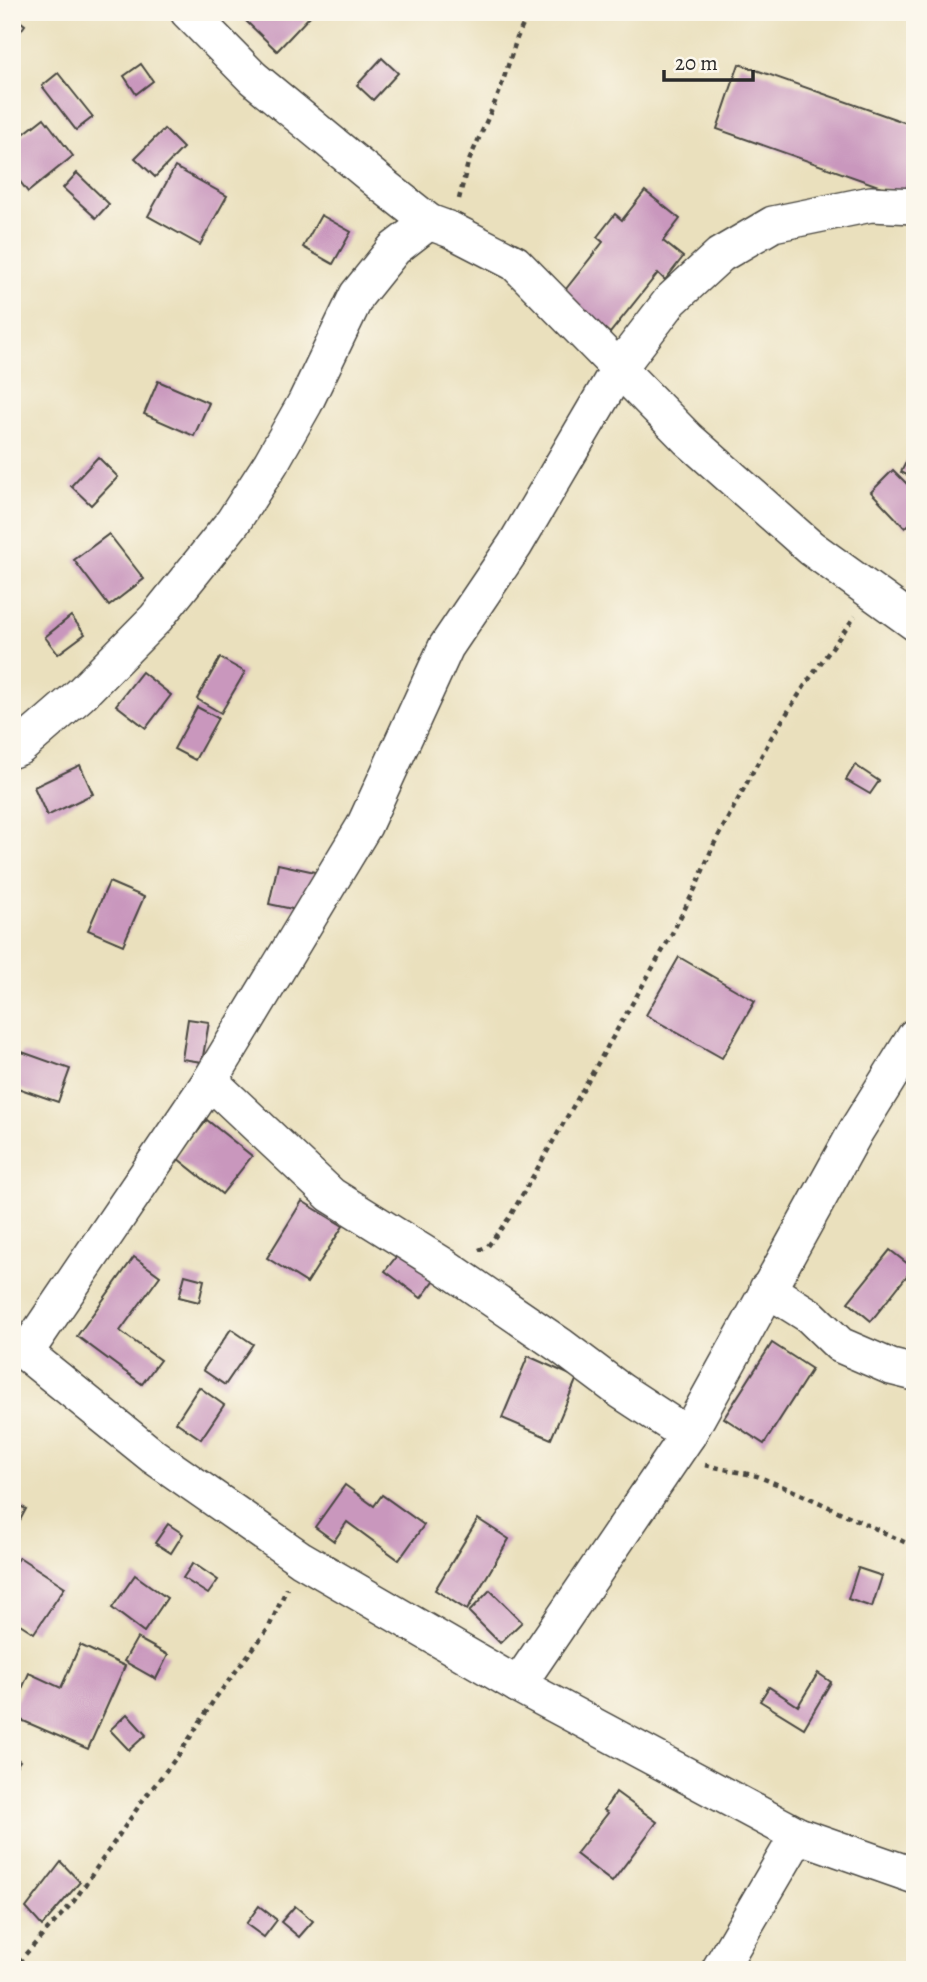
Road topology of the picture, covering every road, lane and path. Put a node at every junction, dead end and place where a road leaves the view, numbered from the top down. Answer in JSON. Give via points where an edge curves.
{"nodes":[{"id":1,"x":188,"y":12,"type":"edge"},
{"id":2,"x":529,"y":12,"type":"edge"},
{"id":3,"x":915,"y":206,"type":"edge"},
{"id":4,"x":440,"y":226,"type":"junction"},
{"id":5,"x":619,"y":368,"type":"junction"},
{"id":6,"x":873,"y":591,"type":"junction"},
{"id":7,"x":915,"y":623,"type":"edge"},
{"id":8,"x":12,"y":750,"type":"edge"},
{"id":9,"x":915,"y":1036,"type":"edge"},
{"id":10,"x":210,"y":1081,"type":"junction"},
{"id":11,"x":443,"y":1265,"type":"junction"},
{"id":12,"x":767,"y":1289,"type":"junction"},
{"id":13,"x":19,"y":1347,"type":"edge"},
{"id":14,"x":915,"y":1373,"type":"edge"},
{"id":15,"x":681,"y":1447,"type":"junction"},
{"id":16,"x":915,"y":1547,"type":"edge"},
{"id":17,"x":300,"y":1559,"type":"junction"},
{"id":18,"x":517,"y":1685,"type":"junction"},
{"id":19,"x":798,"y":1835,"type":"junction"},
{"id":20,"x":915,"y":1876,"type":"edge"},
{"id":21,"x":12,"y":1969,"type":"edge"},
{"id":22,"x":719,"y":1970,"type":"edge"}],
"edges":[{"from":1,"to":4,"type":"street","via":[[253,78],[386,188]]},
{"from":2,"to":4,"type":"path"},
{"from":3,"to":5,"type":"street","via":[[871,204],[773,224],[720,255],[670,300]]},
{"from":4,"to":5,"type":"street","via":[[515,263]]},
{"from":4,"to":8,"type":"street","via":[[394,249],[357,295],[271,463],[224,533],[156,618],[80,695]]},
{"from":5,"to":6,"type":"street","via":[[688,439],[801,539]]},
{"from":5,"to":10,"type":"street","via":[[515,545],[446,647],[364,827]]},
{"from":6,"to":7,"type":"street"},
{"from":6,"to":11,"type":"path","via":[[771,738],[667,943],[509,1218],[488,1246]]},
{"from":9,"to":12,"type":"street"},
{"from":10,"to":11,"type":"street","via":[[331,1195]]},
{"from":10,"to":13,"type":"street"},
{"from":11,"to":15,"type":"street","via":[[621,1391]]},
{"from":12,"to":14,"type":"street","via":[[810,1316],[840,1345]]},
{"from":12,"to":15,"type":"street"},
{"from":13,"to":17,"type":"street","via":[[153,1456]]},
{"from":15,"to":16,"type":"path","via":[[802,1494]]},
{"from":15,"to":18,"type":"street"},
{"from":17,"to":18,"type":"street"},
{"from":17,"to":21,"type":"path","via":[[268,1629],[74,1901]]},
{"from":18,"to":19,"type":"street"},
{"from":19,"to":20,"type":"street"},
{"from":19,"to":22,"type":"street"}]}
